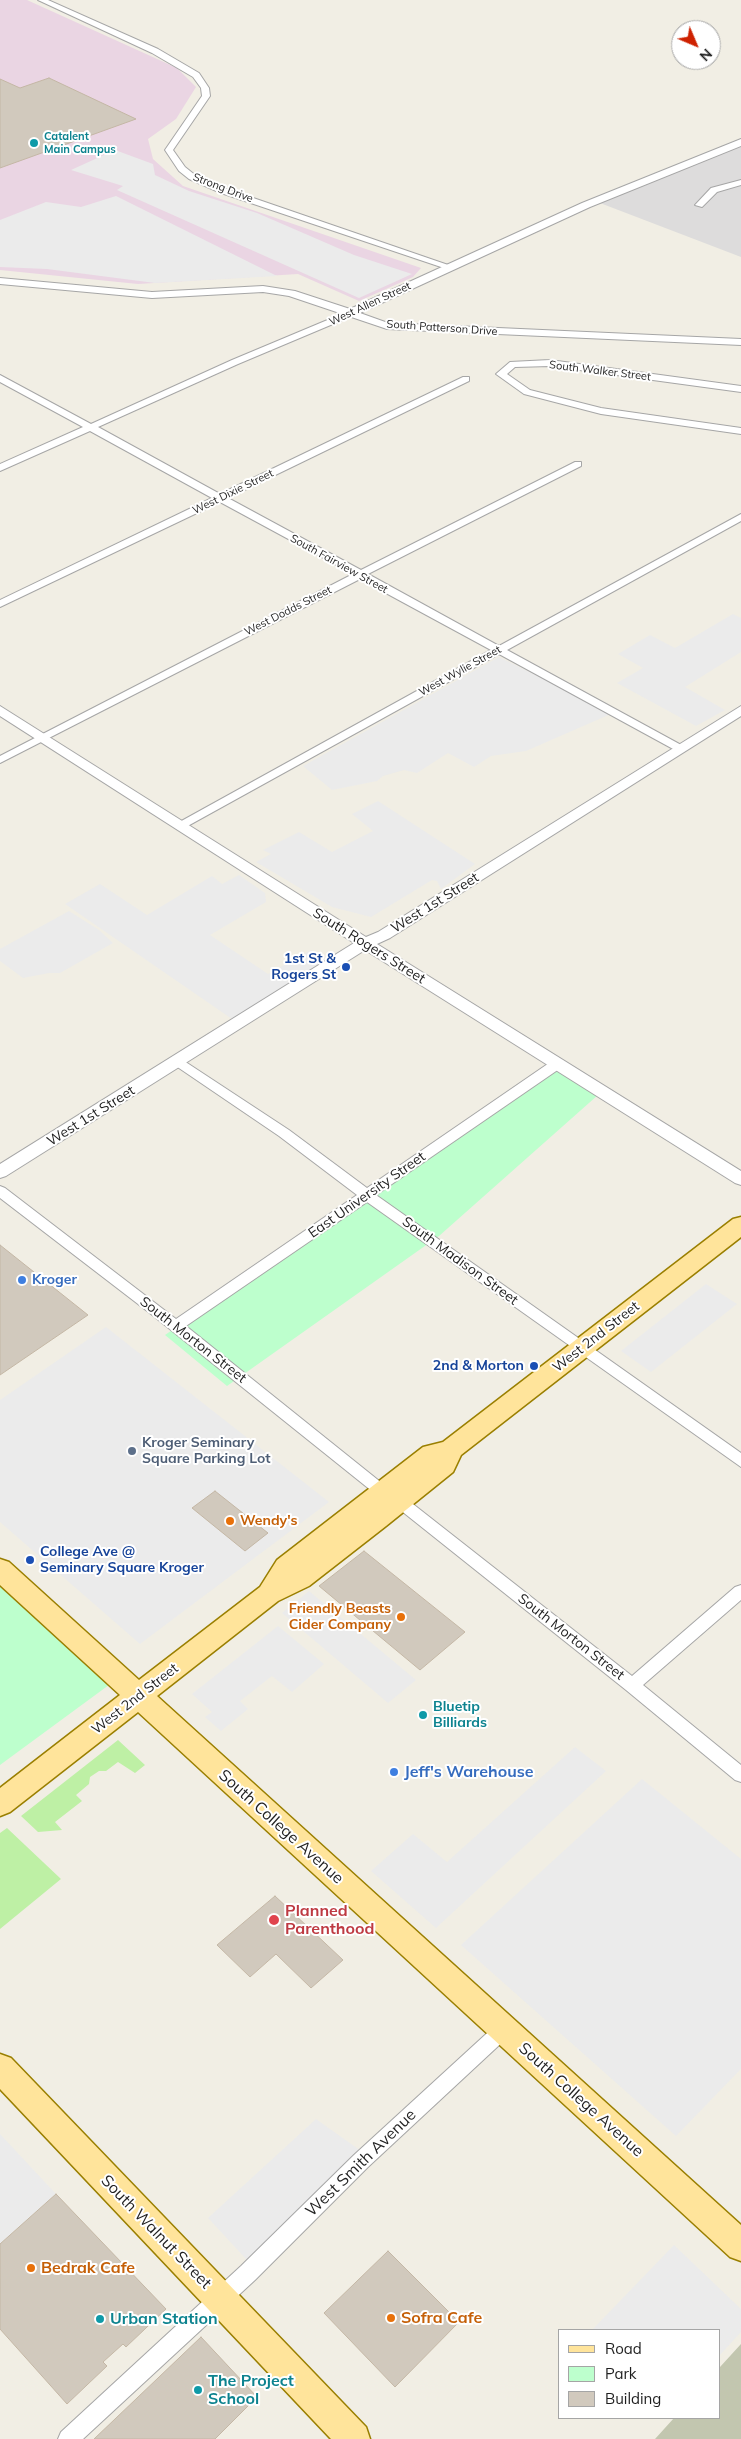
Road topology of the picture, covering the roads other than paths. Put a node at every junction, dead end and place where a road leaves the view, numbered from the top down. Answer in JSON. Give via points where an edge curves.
{"nodes":[{"id":1,"x":42,"y":0,"type":"edge"},
{"id":2,"x":741,"y":142,"type":"edge"},
{"id":3,"x":741,"y":182,"type":"edge"},
{"id":4,"x":699,"y":205,"type":"dead end"},
{"id":5,"x":450,"y":267,"type":"junction"},
{"id":6,"x":0,"y":281,"type":"edge"},
{"id":7,"x":349,"y":314,"type":"junction"},
{"id":8,"x":741,"y":342,"type":"edge"},
{"id":9,"x":0,"y":378,"type":"edge"},
{"id":10,"x":466,"y":379,"type":"dead end"},
{"id":11,"x":741,"y":389,"type":"edge"},
{"id":12,"x":92,"y":427,"type":"junction"},
{"id":13,"x":741,"y":431,"type":"edge"},
{"id":14,"x":578,"y":464,"type":"dead end"},
{"id":15,"x":0,"y":468,"type":"edge"},
{"id":16,"x":222,"y":498,"type":"junction"},
{"id":17,"x":741,"y":517,"type":"edge"},
{"id":18,"x":359,"y":576,"type":"junction"},
{"id":19,"x":0,"y":604,"type":"edge"},
{"id":20,"x":497,"y":650,"type":"junction"},
{"id":21,"x":0,"y":710,"type":"edge"},
{"id":22,"x":741,"y":710,"type":"edge"},
{"id":23,"x":42,"y":737,"type":"junction"},
{"id":24,"x":679,"y":748,"type":"junction"},
{"id":25,"x":0,"y":760,"type":"edge"},
{"id":26,"x":180,"y":826,"type":"junction"},
{"id":27,"x":365,"y":944,"type":"junction"},
{"id":28,"x":178,"y":1061,"type":"junction"},
{"id":29,"x":557,"y":1064,"type":"junction"},
{"id":30,"x":0,"y":1172,"type":"edge"},
{"id":31,"x":741,"y":1179,"type":"edge"},
{"id":32,"x":0,"y":1191,"type":"edge"},
{"id":33,"x":367,"y":1195,"type":"junction"},
{"id":34,"x":741,"y":1225,"type":"edge"},
{"id":35,"x":176,"y":1326,"type":"junction"},
{"id":36,"x":582,"y":1348,"type":"junction"},
{"id":37,"x":741,"y":1461,"type":"edge"},
{"id":38,"x":391,"y":1497,"type":"junction"},
{"id":39,"x":0,"y":1569,"type":"edge"},
{"id":40,"x":741,"y":1591,"type":"edge"},
{"id":41,"x":632,"y":1685,"type":"junction"},
{"id":42,"x":138,"y":1697,"type":"junction"},
{"id":43,"x":741,"y":1775,"type":"edge"},
{"id":44,"x":0,"y":1804,"type":"edge"},
{"id":45,"x":503,"y":2030,"type":"junction"},
{"id":46,"x":0,"y":2068,"type":"edge"},
{"id":47,"x":741,"y":2246,"type":"edge"},
{"id":48,"x":220,"y":2299,"type":"junction"},
{"id":49,"x":68,"y":2439,"type":"edge"},
{"id":50,"x":354,"y":2439,"type":"edge"}],
"edges":[{"from":1,"to":5,"type":"street","name":"Strong Drive","via":[[155,51],[196,75],[205,88],[206,96],[169,150],[192,178]]},
{"from":2,"to":5,"type":"street","name":"West Allen Street","via":[[586,205]]},
{"from":3,"to":4,"type":"street","via":[[714,190]]},
{"from":5,"to":7,"type":"street","name":"West Allen Street"},
{"from":6,"to":7,"type":"street","name":"South Patterson Drive","via":[[152,295],[264,289],[291,293]]},
{"from":7,"to":8,"type":"street","name":"South Patterson Drive","via":[[387,326]]},
{"from":7,"to":12,"type":"street","name":"West Allen Street"},
{"from":9,"to":12,"type":"street","name":"South Fairview Street"},
{"from":10,"to":16,"type":"street","name":"West Dixie Street"},
{"from":11,"to":13,"type":"street","name":"South Walker Street","via":[[550,363],[513,364],[501,374],[527,392],[601,411]]},
{"from":12,"to":15,"type":"street","name":"West Allen Street"},
{"from":12,"to":16,"type":"street","name":"South Fairview Street"},
{"from":14,"to":18,"type":"street","name":"West Dodds Street"},
{"from":16,"to":18,"type":"street","name":"South Fairview Street"},
{"from":16,"to":19,"type":"street","name":"West Dixie Street"},
{"from":17,"to":20,"type":"street","name":"West Wylie Street"},
{"from":18,"to":20,"type":"street","name":"South Fairview Street"},
{"from":18,"to":23,"type":"street","name":"West Dodds Street"},
{"from":20,"to":24,"type":"street","name":"South Fairview Street"},
{"from":20,"to":26,"type":"street","name":"West Wylie Street"},
{"from":21,"to":23,"type":"street","name":"South Rogers Street"},
{"from":22,"to":24,"type":"street","name":"West 1st Street"},
{"from":23,"to":25,"type":"street","name":"West Dodds Street"},
{"from":23,"to":26,"type":"street","name":"South Rogers Street"},
{"from":24,"to":27,"type":"street","name":"West 1st Street"},
{"from":26,"to":27,"type":"street","name":"South Rogers Street"},
{"from":27,"to":28,"type":"street","name":"West 1st Street"},
{"from":27,"to":29,"type":"street","name":"South Rogers Street"},
{"from":28,"to":30,"type":"street","name":"West 1st Street"},
{"from":28,"to":33,"type":"street","name":"South Madison Street","via":[[284,1133]]},
{"from":29,"to":31,"type":"street","name":"South Rogers Street"},
{"from":29,"to":33,"type":"street","name":"East University Street"},
{"from":32,"to":35,"type":"street","name":"South Morton Street"},
{"from":33,"to":35,"type":"street","name":"East University Street"},
{"from":33,"to":36,"type":"street","name":"South Madison Street"},
{"from":34,"to":36,"type":"main road","name":"West 2nd Street"},
{"from":35,"to":38,"type":"street","name":"South Morton Street"},
{"from":36,"to":37,"type":"street","name":"South Madison Street"},
{"from":36,"to":38,"type":"main road","name":"West 2nd Street","via":[[451,1449],[444,1465]]},
{"from":38,"to":41,"type":"street","name":"South Morton Street"},
{"from":38,"to":42,"type":"main road","name":"West 2nd Street","via":[[349,1529],[286,1567],[269,1594]]},
{"from":39,"to":42,"type":"main road","name":"South College Avenue"},
{"from":40,"to":41,"type":"street"},
{"from":41,"to":43,"type":"street","name":"South Morton Street"},
{"from":42,"to":44,"type":"main road","name":"West 2nd Street"},
{"from":42,"to":45,"type":"main road","name":"South College Avenue"},
{"from":45,"to":47,"type":"main road","name":"South College Avenue"},
{"from":45,"to":48,"type":"street","name":"West Smith Avenue","via":[[361,2161]]},
{"from":46,"to":48,"type":"main road","name":"South Walnut Street"},
{"from":48,"to":49,"type":"street","name":"West Smith Avenue"},
{"from":48,"to":50,"type":"main road","name":"South Walnut Street"}]}
